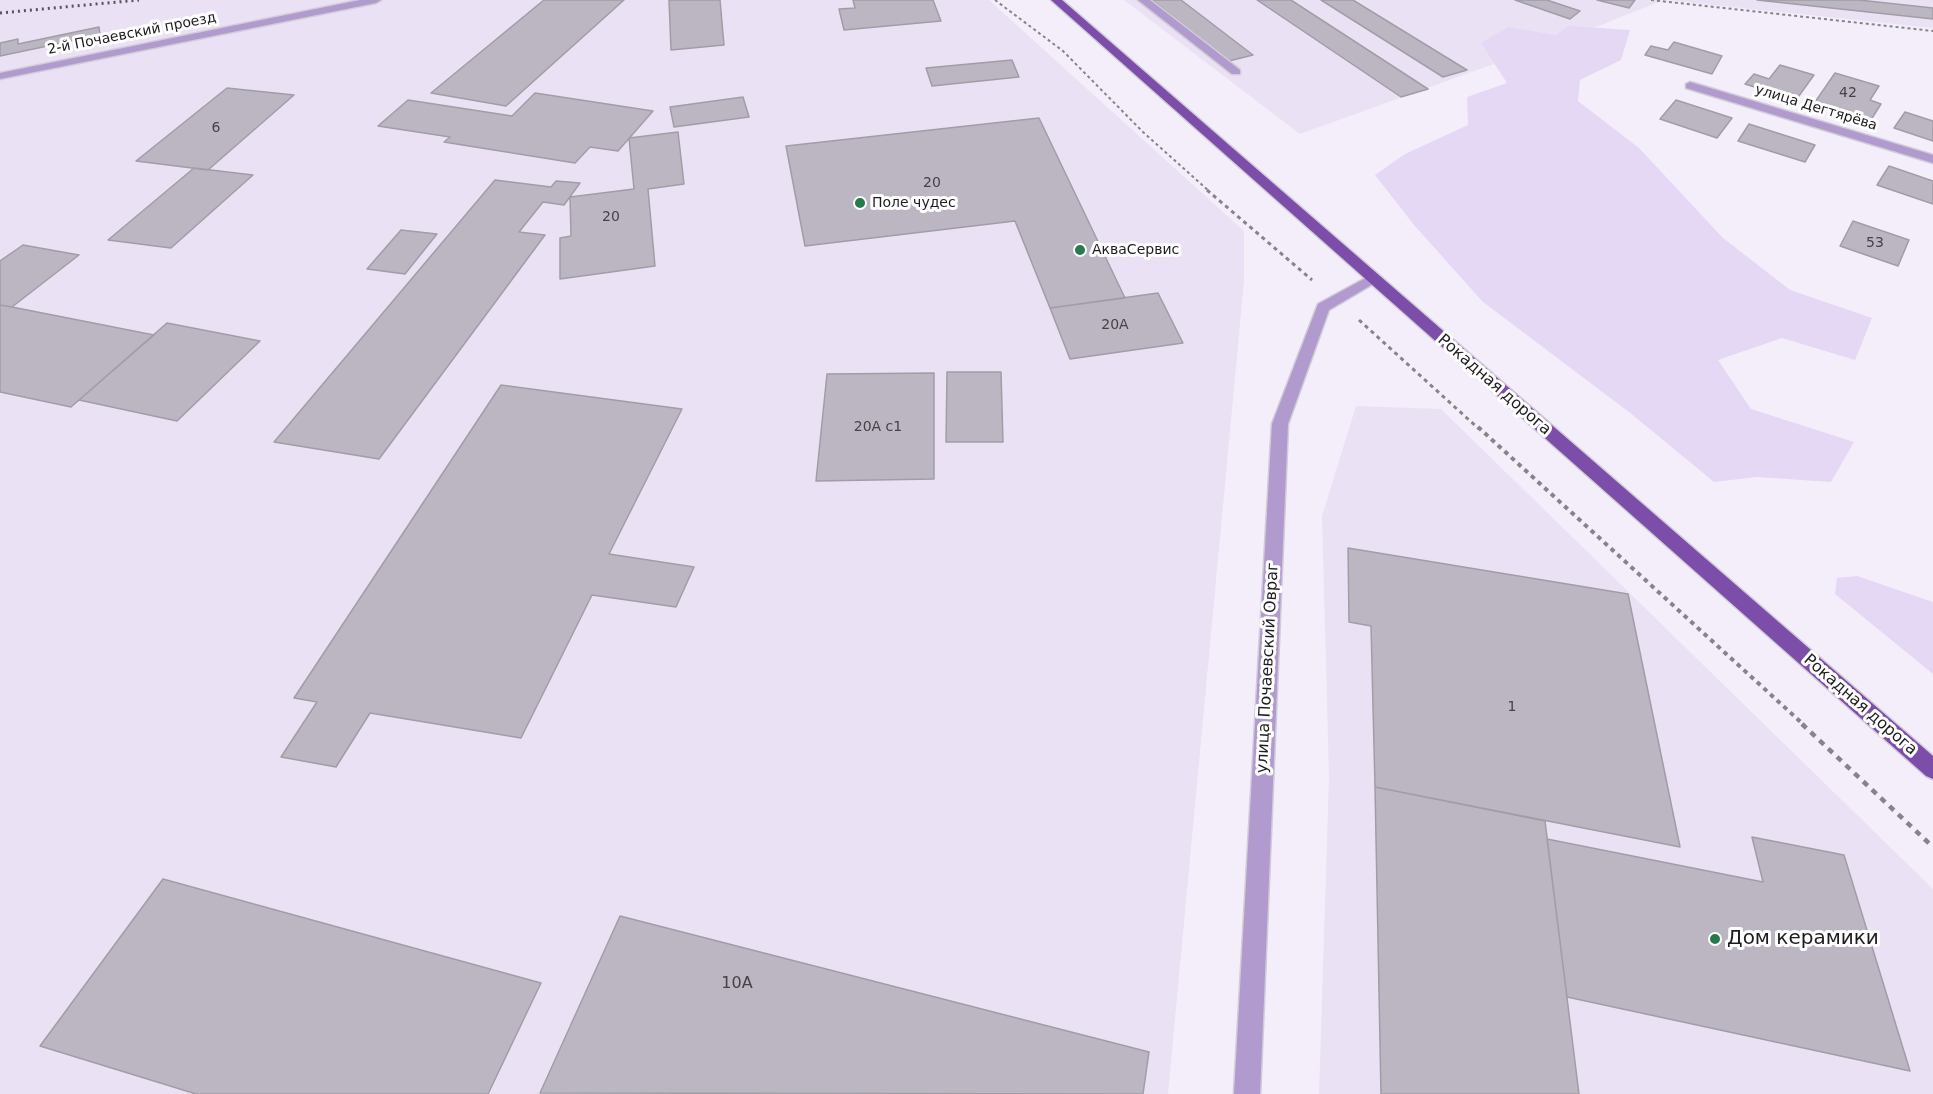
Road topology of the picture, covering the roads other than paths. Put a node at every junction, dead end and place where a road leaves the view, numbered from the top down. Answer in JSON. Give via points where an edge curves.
{"nodes":[{"id":1,"x":376,"y":0,"type":"edge"},
{"id":2,"x":1056,"y":0,"type":"edge"},
{"id":3,"x":1143,"y":0,"type":"edge"},
{"id":4,"x":1236,"y":72,"type":"dead end"},
{"id":5,"x":0,"y":76,"type":"edge"},
{"id":6,"x":1690,"y":86,"type":"dead end"},
{"id":7,"x":1933,"y":159,"type":"edge"},
{"id":8,"x":1373,"y":278,"type":"junction"},
{"id":9,"x":1933,"y":769,"type":"edge"},
{"id":10,"x":1247,"y":1094,"type":"edge"}],
"edges":[{"from":1,"to":5,"type":"street","name":"2-й Почаевский проезд"},
{"from":2,"to":8,"type":"main road","name":"Рокадная дорога"},
{"from":3,"to":4,"type":"street"},
{"from":6,"to":7,"type":"street","name":"улица Дегтярёва"},
{"from":8,"to":9,"type":"main road","name":"Рокадная дорога"},
{"from":8,"to":10,"type":"street","name":"улица Почаевский Овраг","via":[[1323,307],[1280,424]]}]}
